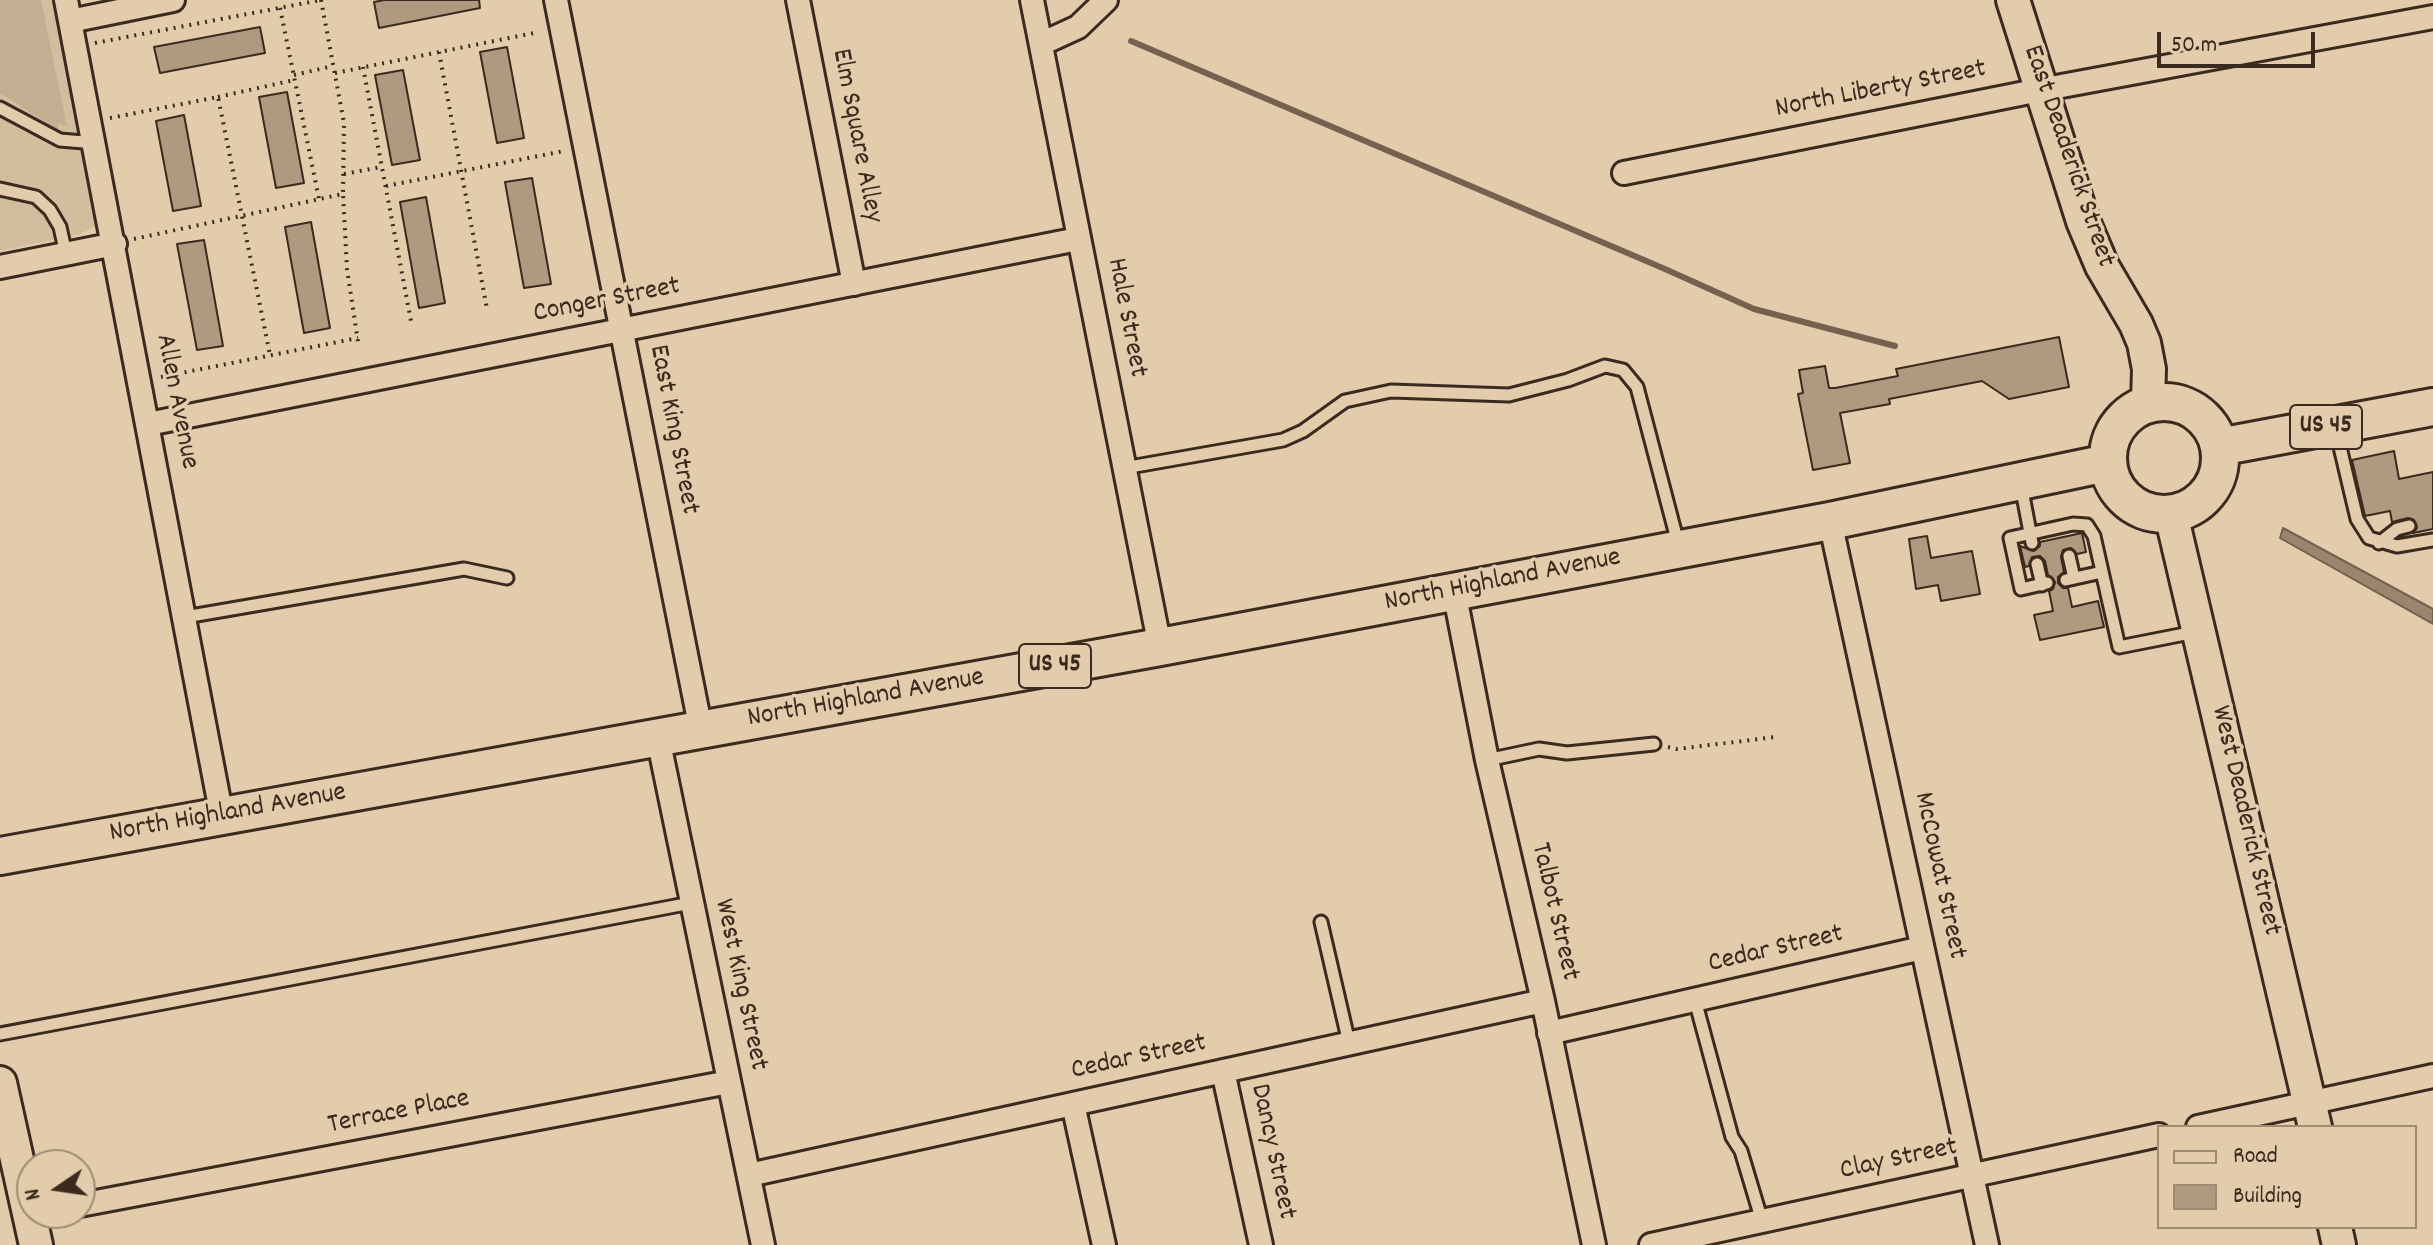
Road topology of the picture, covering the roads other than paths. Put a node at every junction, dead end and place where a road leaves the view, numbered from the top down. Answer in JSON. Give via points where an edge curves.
{"nodes":[{"id":1,"x":173,"y":0,"type":"edge"},
{"id":2,"x":556,"y":0,"type":"edge"},
{"id":3,"x":798,"y":0,"type":"edge"},
{"id":4,"x":1032,"y":0,"type":"edge"},
{"id":5,"x":1106,"y":0,"type":"edge"},
{"id":6,"x":2013,"y":0,"type":"edge"},
{"id":7,"x":68,"y":10,"type":"edge"},
{"id":8,"x":2433,"y":17,"type":"edge"},
{"id":9,"x":1041,"y":44,"type":"junction"},
{"id":10,"x":2040,"y":90,"type":"junction"},
{"id":11,"x":0,"y":108,"type":"edge"},
{"id":12,"x":95,"y":143,"type":"junction"},
{"id":13,"x":1624,"y":173,"type":"dead end"},
{"id":14,"x":0,"y":189,"type":"edge"},
{"id":15,"x":1078,"y":239,"type":"junction"},
{"id":16,"x":124,"y":242,"type":"junction"},
{"id":17,"x":66,"y":254,"type":"junction"},
{"id":18,"x":0,"y":267,"type":"edge"},
{"id":19,"x":854,"y":284,"type":"junction"},
{"id":20,"x":622,"y":330,"type":"junction"},
{"id":21,"x":2148,"y":403,"type":"junction"},
{"id":22,"x":2433,"y":407,"type":"edge"},
{"id":23,"x":148,"y":424,"type":"junction"},
{"id":24,"x":2335,"y":425,"type":"junction"},
{"id":25,"x":2219,"y":447,"type":"junction"},
{"id":26,"x":2107,"y":463,"type":"junction"},
{"id":27,"x":1124,"y":468,"type":"junction"},
{"id":28,"x":2020,"y":481,"type":"junction"},
{"id":29,"x":2171,"y":514,"type":"junction"},
{"id":30,"x":1830,"y":521,"type":"junction"},
{"id":31,"x":2409,"y":526,"type":"dead end"},
{"id":32,"x":2031,"y":538,"type":"junction"},
{"id":33,"x":2433,"y":540,"type":"edge"},
{"id":34,"x":2379,"y":543,"type":"junction"},
{"id":35,"x":1679,"y":548,"type":"junction"},
{"id":36,"x":2069,"y":556,"type":"dead end"},
{"id":37,"x":2037,"y":564,"type":"dead end"},
{"id":38,"x":2102,"y":572,"type":"junction"},
{"id":39,"x":507,"y":578,"type":"dead end"},
{"id":40,"x":1454,"y":591,"type":"junction"},
{"id":41,"x":185,"y":617,"type":"junction"},
{"id":42,"x":2199,"y":631,"type":"junction"},
{"id":43,"x":1160,"y":647,"type":"junction"},
{"id":44,"x":701,"y":730,"type":"junction"},
{"id":45,"x":658,"y":738,"type":"junction"},
{"id":46,"x":1654,"y":744,"type":"road end"},
{"id":47,"x":1487,"y":760,"type":"junction"},
{"id":48,"x":222,"y":817,"type":"junction"},
{"id":49,"x":0,"y":856,"type":"edge"},
{"id":50,"x":691,"y":903,"type":"junction"},
{"id":51,"x":1321,"y":922,"type":"dead end"},
{"id":52,"x":1922,"y":948,"type":"junction"},
{"id":53,"x":1695,"y":1000,"type":"junction"},
{"id":54,"x":1543,"y":1001,"type":"junction"},
{"id":55,"x":1549,"y":1033,"type":"junction"},
{"id":56,"x":0,"y":1034,"type":"edge"},
{"id":57,"x":1349,"y":1043,"type":"junction"},
{"id":58,"x":1223,"y":1071,"type":"junction"},
{"id":59,"x":2433,"y":1076,"type":"edge"},
{"id":60,"x":729,"y":1082,"type":"junction"},
{"id":61,"x":0,"y":1083,"type":"edge"},
{"id":62,"x":1073,"y":1104,"type":"junction"},
{"id":63,"x":2313,"y":1115,"type":"edge"},
{"id":64,"x":2217,"y":1125,"type":"edge"},
{"id":65,"x":2157,"y":1135,"type":"edge"},
{"id":66,"x":16,"y":1149,"type":"edge"},
{"id":67,"x":749,"y":1175,"type":"junction"},
{"id":68,"x":1972,"y":1176,"type":"junction"},
{"id":69,"x":96,"y":1202,"type":"edge"},
{"id":70,"x":1762,"y":1221,"type":"junction"},
{"id":71,"x":763,"y":1245,"type":"edge"},
{"id":72,"x":1104,"y":1245,"type":"edge"},
{"id":73,"x":1261,"y":1245,"type":"edge"},
{"id":74,"x":1594,"y":1245,"type":"edge"},
{"id":75,"x":1651,"y":1245,"type":"edge"},
{"id":76,"x":1987,"y":1245,"type":"edge"}],
"edges":[{"from":1,"to":7,"type":"street"},
{"from":2,"to":20,"type":"street","name":"East King Street"},
{"from":3,"to":19,"type":"street","name":"Elm Square Alley"},
{"from":4,"to":9,"type":"street","name":"Hale Street"},
{"from":5,"to":9,"type":"street","via":[[1078,27]]},
{"from":6,"to":10,"type":"street","name":"East Deaderick Street"},
{"from":7,"to":12,"type":"street","name":"Allen Avenue"},
{"from":8,"to":10,"type":"street","name":"North Liberty Street"},
{"from":9,"to":15,"type":"street","name":"Hale Street"},
{"from":10,"to":13,"type":"street","name":"North Liberty Street"},
{"from":10,"to":21,"type":"street","name":"East Deaderick Street","via":[[2083,221],[2144,343]]},
{"from":11,"to":12,"type":"lane","via":[[60,140]]},
{"from":12,"to":16,"type":"street","name":"Allen Avenue"},
{"from":14,"to":17,"type":"lane","via":[[36,197],[50,210]]},
{"from":15,"to":19,"type":"street","name":"Conger Street"},
{"from":15,"to":27,"type":"street","name":"Hale Street"},
{"from":16,"to":17,"type":"street"},
{"from":16,"to":23,"type":"street","name":"Allen Avenue"},
{"from":17,"to":18,"type":"street"},
{"from":19,"to":20,"type":"street","name":"Conger Street"},
{"from":20,"to":23,"type":"street","name":"Conger Street"},
{"from":20,"to":44,"type":"street","name":"East King Street"},
{"from":21,"to":25,"type":"main road","via":[[2185,405],[2201,415]]},
{"from":21,"to":26,"type":"main road","via":[[2117,425]]},
{"from":22,"to":24,"type":"main road","number":"US 45"},
{"from":23,"to":41,"type":"street","name":"Allen Avenue"},
{"from":24,"to":25,"type":"main road","number":"US 45"},
{"from":24,"to":34,"type":"lane","via":[[2357,519]]},
{"from":25,"to":29,"type":"main road","via":[[2220,466],[2209,491],[2189,509]]},
{"from":26,"to":28,"type":"main road","name":"North Highland Avenue","number":"US 45"},
{"from":26,"to":29,"type":"main road","via":[[2112,481],[2136,508]]},
{"from":27,"to":35,"type":"lane","via":[[1283,440],[1345,401],[1391,391],[1509,395],[1605,366],[1623,370],[1637,387]]},
{"from":27,"to":43,"type":"street","name":"Hale Street"},
{"from":28,"to":30,"type":"main road","name":"North Highland Avenue","number":"US 45"},
{"from":28,"to":32,"type":"lane"},
{"from":29,"to":42,"type":"street","name":"West Deaderick Street"},
{"from":30,"to":35,"type":"main road","name":"North Highland Avenue","number":"US 45"},
{"from":30,"to":52,"type":"street","name":"McCowat Street"},
{"from":31,"to":34,"type":"lane"},
{"from":32,"to":37,"type":"lane","via":[[2010,538],[2021,589],[2044,584]]},
{"from":32,"to":38,"type":"lane","via":[[2073,524],[2087,525]]},
{"from":33,"to":34,"type":"lane"},
{"from":35,"to":40,"type":"main road","name":"North Highland Avenue","number":"US 45"},
{"from":36,"to":38,"type":"lane","via":[[2070,579]]},
{"from":38,"to":42,"type":"lane","via":[[2119,647]]},
{"from":39,"to":41,"type":"lane","via":[[464,569]]},
{"from":40,"to":43,"type":"main road","name":"North Highland Avenue","number":"US 45"},
{"from":40,"to":47,"type":"street","name":"Talbot Street"},
{"from":41,"to":48,"type":"street","name":"Allen Avenue"},
{"from":42,"to":63,"type":"street","name":"West Deaderick Street"},
{"from":43,"to":44,"type":"main road","name":"North Highland Avenue","number":"US 45"},
{"from":44,"to":45,"type":"main road","name":"North Highland Avenue","number":"US 45"},
{"from":45,"to":48,"type":"main road","name":"North Highland Avenue","number":"US 45"},
{"from":45,"to":50,"type":"street","name":"West King Street"},
{"from":46,"to":47,"type":"lane","via":[[1567,753],[1539,749]]},
{"from":47,"to":54,"type":"street","name":"Talbot Street"},
{"from":48,"to":49,"type":"main road","name":"North Highland Avenue","number":"US 45"},
{"from":50,"to":56,"type":"lane"},
{"from":50,"to":60,"type":"street","name":"West King Street"},
{"from":51,"to":57,"type":"lane"},
{"from":52,"to":53,"type":"street","name":"Cedar Street"},
{"from":52,"to":68,"type":"street","name":"McCowat Street"},
{"from":53,"to":55,"type":"street","name":"Cedar Street"},
{"from":53,"to":70,"type":"lane","via":[[1732,1137]]},
{"from":54,"to":55,"type":"street","name":"Talbot Street"},
{"from":54,"to":57,"type":"street","name":"Cedar Street"},
{"from":55,"to":74,"type":"street","name":"Talbot Street"},
{"from":57,"to":58,"type":"street","name":"Cedar Street"},
{"from":58,"to":62,"type":"street","name":"Cedar Street"},
{"from":58,"to":73,"type":"street","name":"Dancy Street"},
{"from":59,"to":63,"type":"street"},
{"from":60,"to":67,"type":"street","name":"West King Street"},
{"from":60,"to":69,"type":"street","name":"Terrace Place"},
{"from":61,"to":66,"type":"street"},
{"from":62,"to":67,"type":"street","name":"Cedar Street"},
{"from":62,"to":72,"type":"street"},
{"from":63,"to":64,"type":"street"},
{"from":65,"to":68,"type":"street","name":"Clay Street"},
{"from":67,"to":71,"type":"street","name":"West King Street"},
{"from":68,"to":70,"type":"street","name":"Clay Street"},
{"from":68,"to":76,"type":"street","name":"McCowat Street"},
{"from":70,"to":75,"type":"street","name":"Clay Street"}]}
